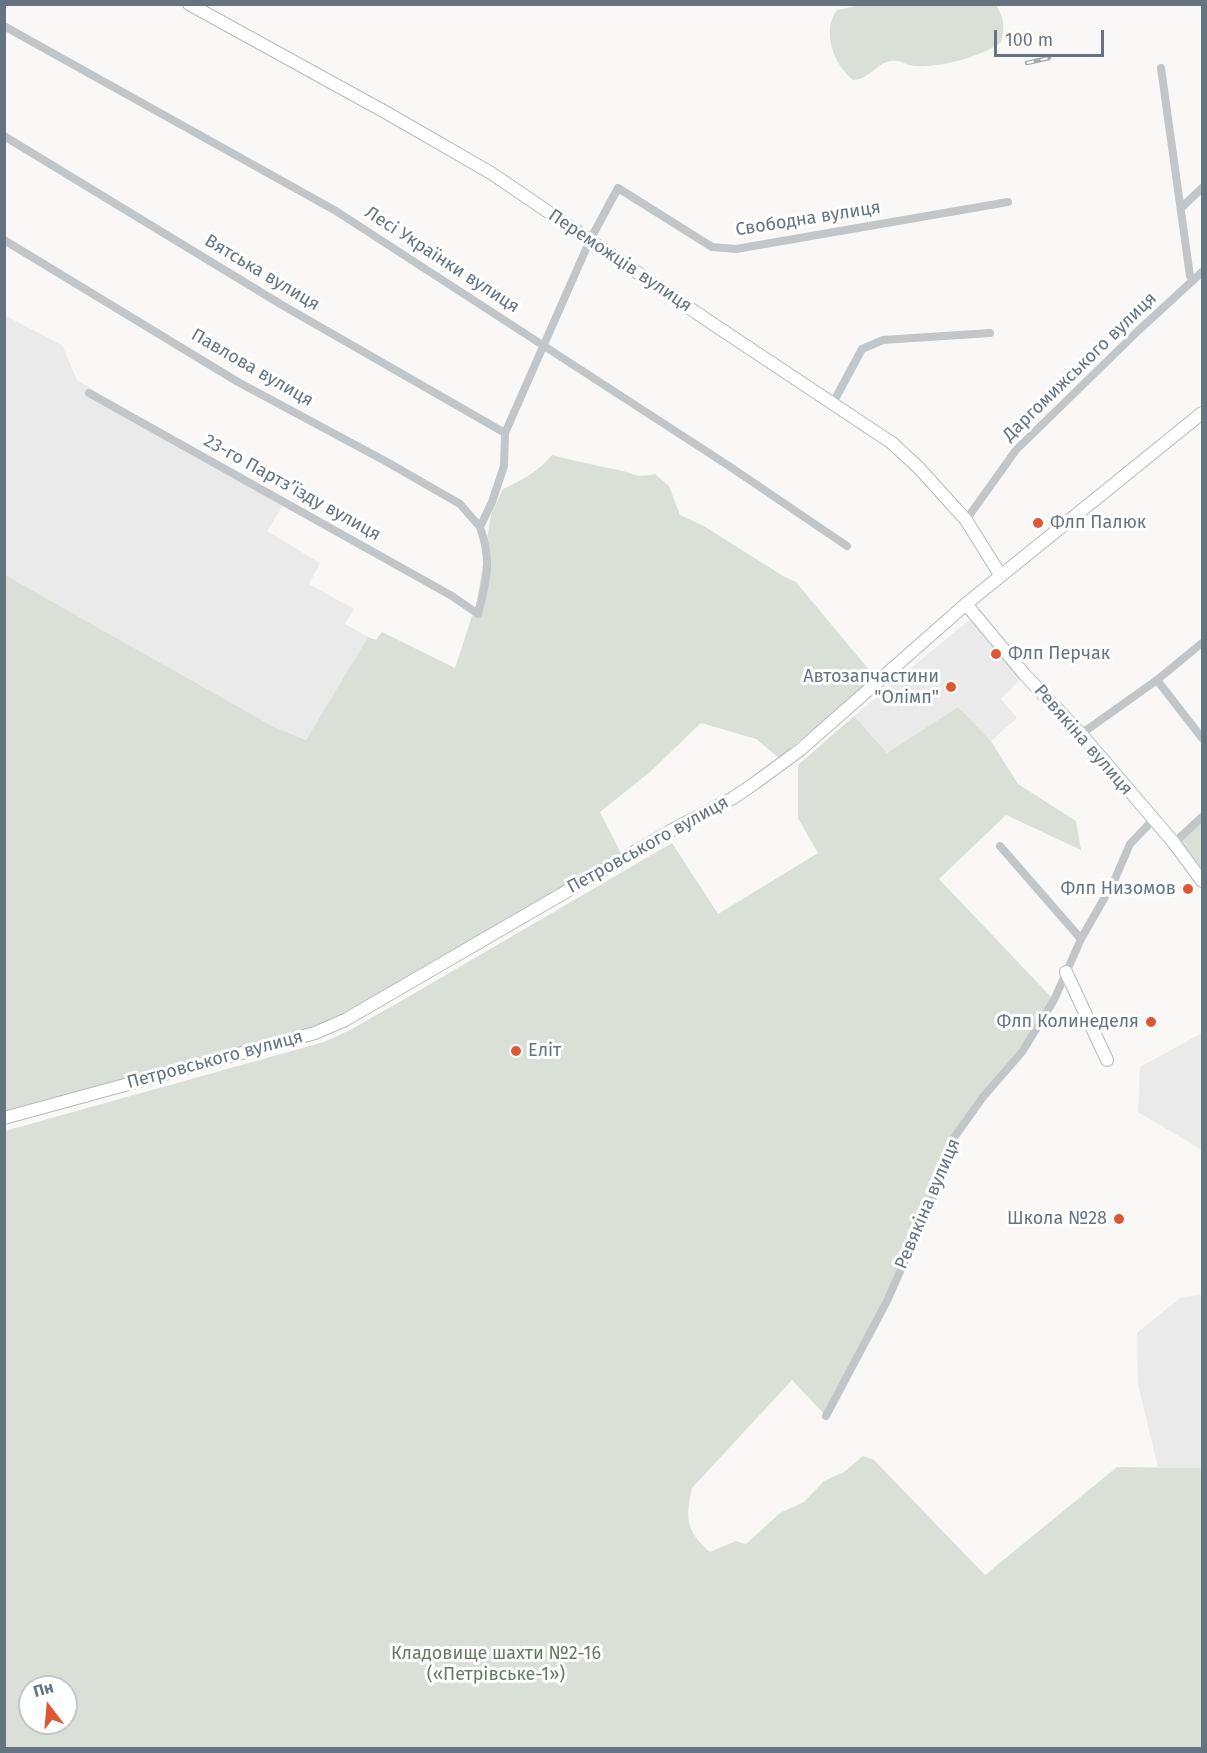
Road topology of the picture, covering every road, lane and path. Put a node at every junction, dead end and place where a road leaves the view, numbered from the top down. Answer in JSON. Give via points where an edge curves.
{"nodes":[{"id":1,"x":189,"y":4,"type":"edge"},
{"id":2,"x":4,"y":26,"type":"edge"},
{"id":3,"x":1161,"y":68,"type":"dead end"},
{"id":4,"x":4,"y":136,"type":"edge"},
{"id":5,"x":1203,"y":188,"type":"edge"},
{"id":6,"x":1008,"y":202,"type":"dead end"},
{"id":7,"x":1180,"y":208,"type":"junction"},
{"id":8,"x":4,"y":240,"type":"edge"},
{"id":9,"x":590,"y":240,"type":"junction"},
{"id":10,"x":1203,"y":272,"type":"edge"},
{"id":11,"x":1193,"y":281,"type":"junction"},
{"id":12,"x":990,"y":333,"type":"dead end"},
{"id":13,"x":543,"y":345,"type":"junction"},
{"id":14,"x":89,"y":393,"type":"dead end"},
{"id":15,"x":833,"y":403,"type":"junction"},
{"id":16,"x":1203,"y":413,"type":"edge"},
{"id":17,"x":505,"y":433,"type":"junction"},
{"id":18,"x":966,"y":520,"type":"junction"},
{"id":19,"x":480,"y":526,"type":"junction"},
{"id":20,"x":847,"y":546,"type":"dead end"},
{"id":21,"x":1001,"y":576,"type":"junction"},
{"id":22,"x":966,"y":604,"type":"junction"},
{"id":23,"x":1203,"y":643,"type":"edge"},
{"id":24,"x":1157,"y":680,"type":"junction"},
{"id":25,"x":1081,"y":734,"type":"junction"},
{"id":26,"x":1203,"y":738,"type":"edge"},
{"id":27,"x":1203,"y":817,"type":"edge"},
{"id":28,"x":1153,"y":820,"type":"junction"},
{"id":29,"x":1174,"y":843,"type":"junction"},
{"id":30,"x":1000,"y":846,"type":"dead end"},
{"id":31,"x":1203,"y":881,"type":"edge"},
{"id":32,"x":1081,"y":939,"type":"junction"},
{"id":33,"x":1066,"y":972,"type":"junction"},
{"id":34,"x":1107,"y":1060,"type":"dead end"},
{"id":35,"x":4,"y":1118,"type":"edge"},
{"id":36,"x":826,"y":1416,"type":"dead end"}],
"edges":[{"from":1,"to":9,"type":"main road","name":"Переможців вулиця","via":[[491,173]]},
{"from":2,"to":13,"type":"street","name":"Лесі Українки вулиця","via":[[336,211]]},
{"from":3,"to":7,"type":"street"},
{"from":4,"to":17,"type":"street","name":"Вятська вулиця","via":[[282,305]]},
{"from":5,"to":7,"type":"street"},
{"from":6,"to":9,"type":"street","name":"Свободна вулиця","via":[[736,249],[712,247],[618,188]]},
{"from":7,"to":11,"type":"street"},
{"from":8,"to":19,"type":"street","name":"Павлова вулиця","via":[[238,382],[460,504]]},
{"from":9,"to":13,"type":"street","name":"Свободна вулиця"},
{"from":9,"to":15,"type":"main road","name":"Переможців вулиця"},
{"from":10,"to":11,"type":"street","name":"Даргомижського вулиця"},
{"from":11,"to":18,"type":"street","name":"Даргомижського вулиця","via":[[1016,450]]},
{"from":12,"to":15,"type":"street","via":[[883,339],[862,349]]},
{"from":13,"to":17,"type":"street","name":"Свободна вулиця"},
{"from":13,"to":20,"type":"street","name":"Лесі Українки вулиця"},
{"from":14,"to":19,"type":"street","name":"23-го Партз’їзду вулиця","via":[[478,614],[488,577],[487,547]]},
{"from":15,"to":18,"type":"main road","name":"Переможців вулиця","via":[[892,443]]},
{"from":16,"to":21,"type":"main road","name":"Петровського вулиця"},
{"from":17,"to":19,"type":"street","name":"Свободна вулиця","via":[[504,466]]},
{"from":18,"to":21,"type":"main road","name":"Переможців вулиця"},
{"from":21,"to":22,"type":"main road","name":"Петровського вулиця"},
{"from":22,"to":25,"type":"main road","name":"Ревякіна вулиця"},
{"from":22,"to":35,"type":"main road","name":"Петровського вулиця","via":[[800,750],[733,798],[345,1020],[315,1033]]},
{"from":23,"to":24,"type":"street"},
{"from":24,"to":25,"type":"street"},
{"from":24,"to":26,"type":"street"},
{"from":25,"to":28,"type":"main road","name":"Ревякіна вулиця"},
{"from":27,"to":29,"type":"street"},
{"from":28,"to":29,"type":"main road","name":"Ревякіна вулиця"},
{"from":28,"to":32,"type":"street","name":"Ревякіна вулиця","via":[[1130,844]]},
{"from":29,"to":31,"type":"main road","name":"Ревякіна вулиця"},
{"from":30,"to":32,"type":"street"},
{"from":32,"to":33,"type":"street","name":"Ревякіна вулиця"},
{"from":33,"to":34,"type":"main road"},
{"from":33,"to":36,"type":"street","name":"Ревякіна вулиця","via":[[1022,1052],[953,1139],[934,1195],[891,1291]]}]}
